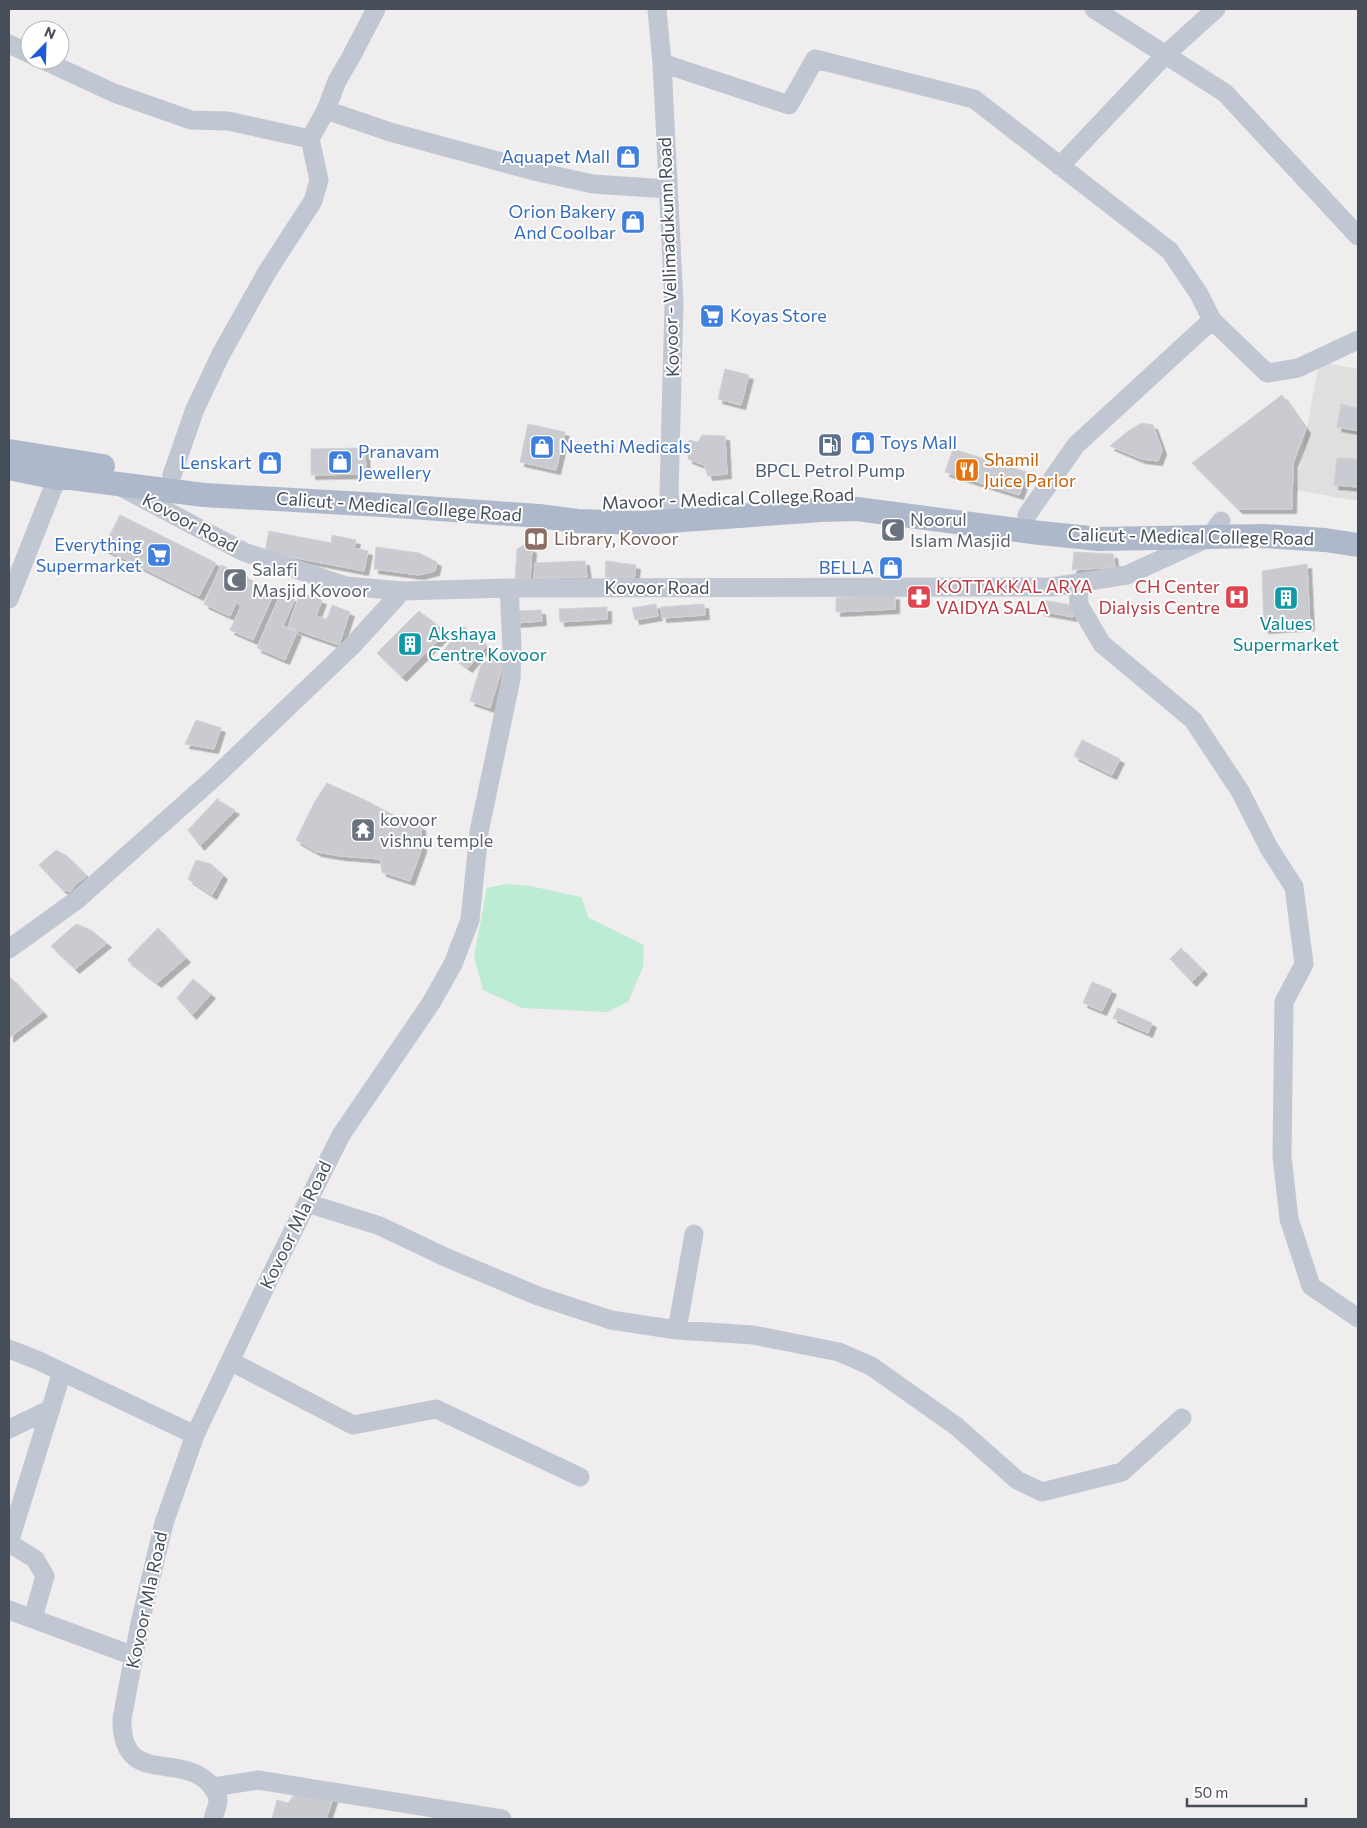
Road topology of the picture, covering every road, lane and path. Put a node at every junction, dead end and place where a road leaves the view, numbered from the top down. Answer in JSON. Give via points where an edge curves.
{"nodes":[{"id":1,"x":376,"y":9,"type":"edge"},
{"id":2,"x":657,"y":9,"type":"edge"},
{"id":3,"x":1094,"y":9,"type":"edge"},
{"id":4,"x":1216,"y":9,"type":"edge"},
{"id":5,"x":1166,"y":54,"type":"junction"},
{"id":6,"x":662,"y":63,"type":"junction"},
{"id":7,"x":64,"y":70,"type":"edge"},
{"id":8,"x":326,"y":110,"type":"junction"},
{"id":9,"x":310,"y":139,"type":"junction"},
{"id":10,"x":1060,"y":166,"type":"junction"},
{"id":11,"x":668,"y":189,"type":"junction"},
{"id":12,"x":1358,"y":236,"type":"edge"},
{"id":13,"x":1212,"y":320,"type":"junction"},
{"id":14,"x":1358,"y":340,"type":"edge"},
{"id":15,"x":9,"y":451,"type":"edge"},
{"id":16,"x":9,"y":468,"type":"edge"},
{"id":17,"x":96,"y":474,"type":"junction"},
{"id":18,"x":172,"y":475,"type":"junction"},
{"id":19,"x":56,"y":478,"type":"junction"},
{"id":20,"x":118,"y":485,"type":"junction"},
{"id":21,"x":754,"y":508,"type":"junction"},
{"id":22,"x":671,"y":513,"type":"junction"},
{"id":23,"x":1027,"y":515,"type":"junction"},
{"id":24,"x":1358,"y":528,"type":"edge"},
{"id":25,"x":1216,"y":529,"type":"junction"},
{"id":26,"x":1358,"y":545,"type":"edge"},
{"id":27,"x":1078,"y":583,"type":"junction"},
{"id":28,"x":510,"y":588,"type":"junction"},
{"id":29,"x":402,"y":591,"type":"junction"},
{"id":30,"x":9,"y":600,"type":"edge"},
{"id":31,"x":9,"y":949,"type":"edge"},
{"id":32,"x":308,"y":1203,"type":"junction"},
{"id":33,"x":694,"y":1234,"type":"dead end"},
{"id":34,"x":1358,"y":1318,"type":"edge"},
{"id":35,"x":677,"y":1330,"type":"junction"},
{"id":36,"x":9,"y":1349,"type":"edge"},
{"id":37,"x":230,"y":1361,"type":"junction"},
{"id":38,"x":62,"y":1372,"type":"junction"},
{"id":39,"x":51,"y":1409,"type":"junction"},
{"id":40,"x":1182,"y":1418,"type":"dead end"},
{"id":41,"x":9,"y":1429,"type":"edge"},
{"id":42,"x":195,"y":1435,"type":"junction"},
{"id":43,"x":580,"y":1476,"type":"dead end"},
{"id":44,"x":9,"y":1543,"type":"edge"},
{"id":45,"x":9,"y":1610,"type":"edge"},
{"id":46,"x":33,"y":1618,"type":"junction"},
{"id":47,"x":134,"y":1656,"type":"junction"},
{"id":48,"x":212,"y":1787,"type":"junction"},
{"id":49,"x":213,"y":1819,"type":"edge"},
{"id":50,"x":502,"y":1819,"type":"edge"}],
"edges":[{"from":1,"to":8,"type":"street","via":[[337,80]]},
{"from":2,"to":6,"type":"street","name":"Kovoor - Vellimadukunn Road"},
{"from":3,"to":5,"type":"street"},
{"from":4,"to":5,"type":"street"},
{"from":5,"to":10,"type":"street"},
{"from":5,"to":12,"type":"street","via":[[1225,93]]},
{"from":6,"to":10,"type":"street","via":[[789,105],[814,59],[974,99]]},
{"from":6,"to":11,"type":"street","name":"Kovoor - Vellimadukunn Road"},
{"from":7,"to":9,"type":"street","via":[[114,93],[190,120],[228,121]]},
{"from":8,"to":9,"type":"street"},
{"from":8,"to":11,"type":"street","via":[[390,132],[538,172],[593,184]]},
{"from":9,"to":18,"type":"street","via":[[319,180],[313,201],[267,272],[221,354],[195,408]]},
{"from":10,"to":13,"type":"street","via":[[1170,251]]},
{"from":11,"to":22,"type":"street","name":"Kovoor - Vellimadukunn Road","via":[[674,304]]},
{"from":13,"to":14,"type":"street","via":[[1267,373],[1298,368]]},
{"from":13,"to":23,"type":"street","via":[[1076,445]]},
{"from":15,"to":17,"type":"main road","name":"Mavoor - Medical College Road"},
{"from":16,"to":19,"type":"main road","name":"Calicut - Medical College Road"},
{"from":17,"to":18,"type":"main road","name":"Mavoor - Medical College Road"},
{"from":17,"to":19,"type":"main road","name":"Calicut - Medical College Road"},
{"from":17,"to":20,"type":"main road","name":"Calicut - Medical College Road"},
{"from":18,"to":22,"type":"main road","name":"Mavoor - Medical College Road","via":[[642,506]]},
{"from":19,"to":30,"type":"street"},
{"from":20,"to":22,"type":"main road","name":"Calicut - Medical College Road","via":[[204,495],[577,521],[642,523]]},
{"from":20,"to":29,"type":"street","name":"Kovoor Road","via":[[244,552],[346,586]]},
{"from":21,"to":22,"type":"main road","name":"Mavoor - Medical College Road"},
{"from":21,"to":23,"type":"main road","name":"Mavoor - Medical College Road","via":[[820,494],[857,493]]},
{"from":21,"to":25,"type":"main road","name":"Calicut - Medical College Road","via":[[857,509],[1100,539]]},
{"from":23,"to":25,"type":"main road","name":"Mavoor - Medical College Road","via":[[1101,523]]},
{"from":24,"to":25,"type":"main road","name":"Mavoor - Medical College Road","via":[[1264,520]]},
{"from":25,"to":26,"type":"main road","name":"Calicut - Medical College Road"},
{"from":25,"to":27,"type":"street","name":"Kovoor Road","via":[[1126,575]]},
{"from":27,"to":28,"type":"street","name":"Kovoor Road","via":[[1042,587]]},
{"from":27,"to":34,"type":"street","via":[[1079,605],[1102,644],[1193,720],[1240,791],[1269,848],[1294,887],[1304,964],[1284,1002],[1282,1156],[1289,1219],[1311,1286]]},
{"from":28,"to":29,"type":"street","name":"Kovoor Road"},
{"from":28,"to":32,"type":"street","name":"Kovoor Mla Road","via":[[511,678],[479,832],[470,920],[453,964],[432,1003],[341,1135]]},
{"from":29,"to":31,"type":"street","via":[[352,646],[217,775],[78,899]]},
{"from":32,"to":35,"type":"street","via":[[380,1226],[538,1296],[611,1320]]},
{"from":32,"to":37,"type":"street","name":"Kovoor Mla Road"},
{"from":33,"to":35,"type":"street"},
{"from":35,"to":40,"type":"street","via":[[753,1335],[840,1352],[871,1366],[956,1426],[1017,1480],[1042,1492],[1122,1472]]},
{"from":36,"to":38,"type":"street"},
{"from":37,"to":42,"type":"street","name":"Kovoor Mla Road"},
{"from":37,"to":43,"type":"street","via":[[353,1425],[436,1409]]},
{"from":38,"to":39,"type":"street"},
{"from":38,"to":42,"type":"street"},
{"from":39,"to":41,"type":"street"},
{"from":39,"to":44,"type":"street"},
{"from":42,"to":47,"type":"street","name":"Kovoor Mla Road","via":[[164,1523]]},
{"from":44,"to":46,"type":"street","via":[[35,1559],[45,1576]]},
{"from":45,"to":46,"type":"street"},
{"from":46,"to":47,"type":"street"},
{"from":47,"to":48,"type":"street","name":"Kovoor Mla Road","via":[[122,1719],[126,1746],[144,1763],[194,1773]]},
{"from":48,"to":49,"type":"street","via":[[218,1800]]},
{"from":48,"to":50,"type":"street","via":[[258,1780]]}]}
